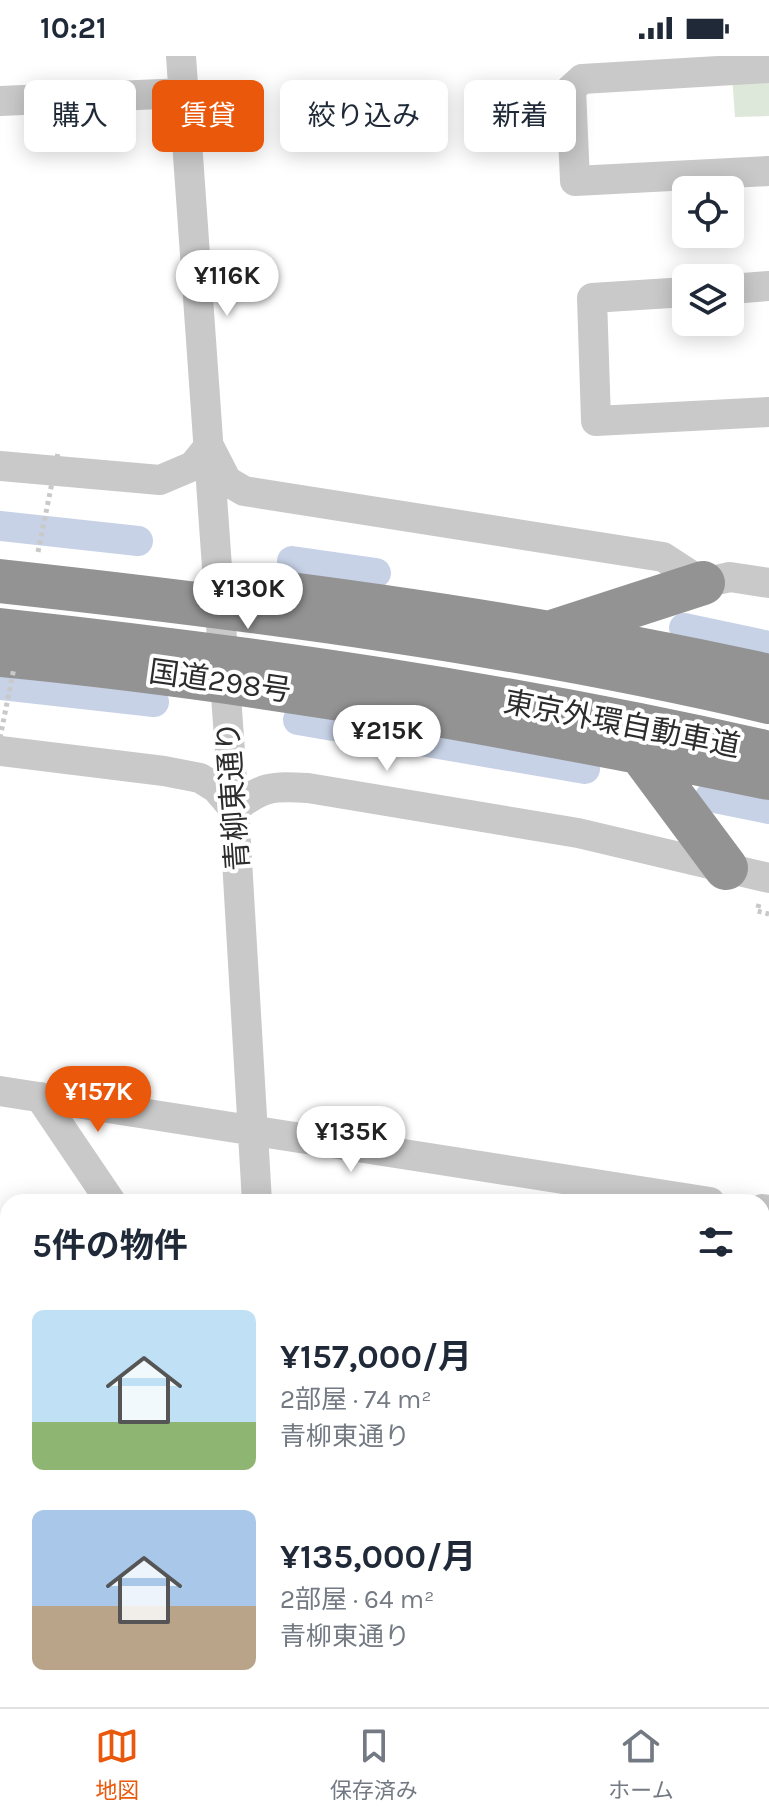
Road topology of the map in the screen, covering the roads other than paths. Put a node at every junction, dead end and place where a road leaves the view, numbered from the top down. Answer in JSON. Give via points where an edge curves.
{"nodes":[{"id":1,"x":181,"y":56,"type":"edge"},
{"id":2,"x":582,"y":67,"type":"edge"},
{"id":3,"x":769,"y":68,"type":"edge"},
{"id":4,"x":183,"y":80,"type":"edge"},
{"id":5,"x":152,"y":94,"type":"edge"},
{"id":6,"x":0,"y":101,"type":"edge"},
{"id":7,"x":188,"y":152,"type":"edge"},
{"id":8,"x":769,"y":171,"type":"edge"},
{"id":9,"x":769,"y":286,"type":"edge"},
{"id":10,"x":744,"y":288,"type":"edge"},
{"id":11,"x":672,"y":293,"type":"edge"},
{"id":12,"x":769,"y":412,"type":"edge"},
{"id":13,"x":209,"y":446,"type":"junction"},
{"id":14,"x":0,"y":466,"type":"edge"},
{"id":15,"x":0,"y":559,"type":"edge"},
{"id":16,"x":0,"y":581,"type":"edge"},
{"id":17,"x":703,"y":583,"type":"junction"},
{"id":18,"x":769,"y":583,"type":"edge"},
{"id":19,"x":217,"y":585,"type":"junction"},
{"id":20,"x":0,"y":630,"type":"edge"},
{"id":21,"x":553,"y":632,"type":"junction"},
{"id":22,"x":0,"y":655,"type":"edge"},
{"id":23,"x":769,"y":676,"type":"edge"},
{"id":24,"x":225,"y":681,"type":"junction"},
{"id":25,"x":769,"y":702,"type":"edge"},
{"id":26,"x":0,"y":751,"type":"edge"},
{"id":27,"x":639,"y":751,"type":"junction"},
{"id":28,"x":769,"y":753,"type":"edge"},
{"id":29,"x":769,"y":778,"type":"edge"},
{"id":30,"x":234,"y":809,"type":"junction"},
{"id":31,"x":726,"y":868,"type":"junction"},
{"id":32,"x":769,"y":878,"type":"edge"},
{"id":33,"x":0,"y":1091,"type":"edge"},
{"id":34,"x":40,"y":1097,"type":"junction"},
{"id":35,"x":255,"y":1134,"type":"junction"},
{"id":36,"x":106,"y":1194,"type":"edge"},
{"id":37,"x":257,"y":1194,"type":"edge"},
{"id":38,"x":656,"y":1194,"type":"edge"}],
"edges":[{"from":1,"to":4,"type":"street","name":"青柳東通り"},
{"from":2,"to":3,"type":"street"},
{"from":2,"to":8,"type":"street","via":[[571,89],[575,181]]},
{"from":5,"to":6,"type":"street"},
{"from":7,"to":13,"type":"street","name":"青柳東通り"},
{"from":9,"to":10,"type":"street"},
{"from":11,"to":12,"type":"street","via":[[592,298],[596,421]]},
{"from":13,"to":14,"type":"street","via":[[193,466],[160,480]]},
{"from":13,"to":17,"type":"street","via":[[227,481],[244,491],[663,557]]},
{"from":13,"to":19,"type":"street","name":"青柳東通り"},
{"from":15,"to":19,"type":"highway"},
{"from":16,"to":25,"type":"highway","name":"東京外環自動車道","bridge":true,"via":[[485,647]]},
{"from":17,"to":18,"type":"street","via":[[730,577]]},
{"from":17,"to":21,"type":"highway"},
{"from":19,"to":21,"type":"highway"},
{"from":19,"to":24,"type":"street","name":"青柳東通り"},
{"from":20,"to":28,"type":"highway","name":"東京外環自動車道","bridge":true,"via":[[312,669]]},
{"from":21,"to":23,"type":"highway"},
{"from":22,"to":24,"type":"highway","name":"国道298号"},
{"from":24,"to":27,"type":"highway","name":"国道298号"},
{"from":24,"to":30,"type":"street","name":"青柳東通り"},
{"from":26,"to":30,"type":"street","via":[[200,778]]},
{"from":27,"to":29,"type":"highway","name":"国道298号"},
{"from":27,"to":31,"type":"highway"},
{"from":30,"to":31,"type":"street","via":[[257,790],[308,788],[578,833]]},
{"from":30,"to":35,"type":"street","name":"青柳東通り"},
{"from":31,"to":32,"type":"street"},
{"from":33,"to":34,"type":"street"},
{"from":34,"to":35,"type":"street"},
{"from":34,"to":36,"type":"street"},
{"from":35,"to":37,"type":"street","name":"青柳東通り"},
{"from":35,"to":38,"type":"street"}]}
